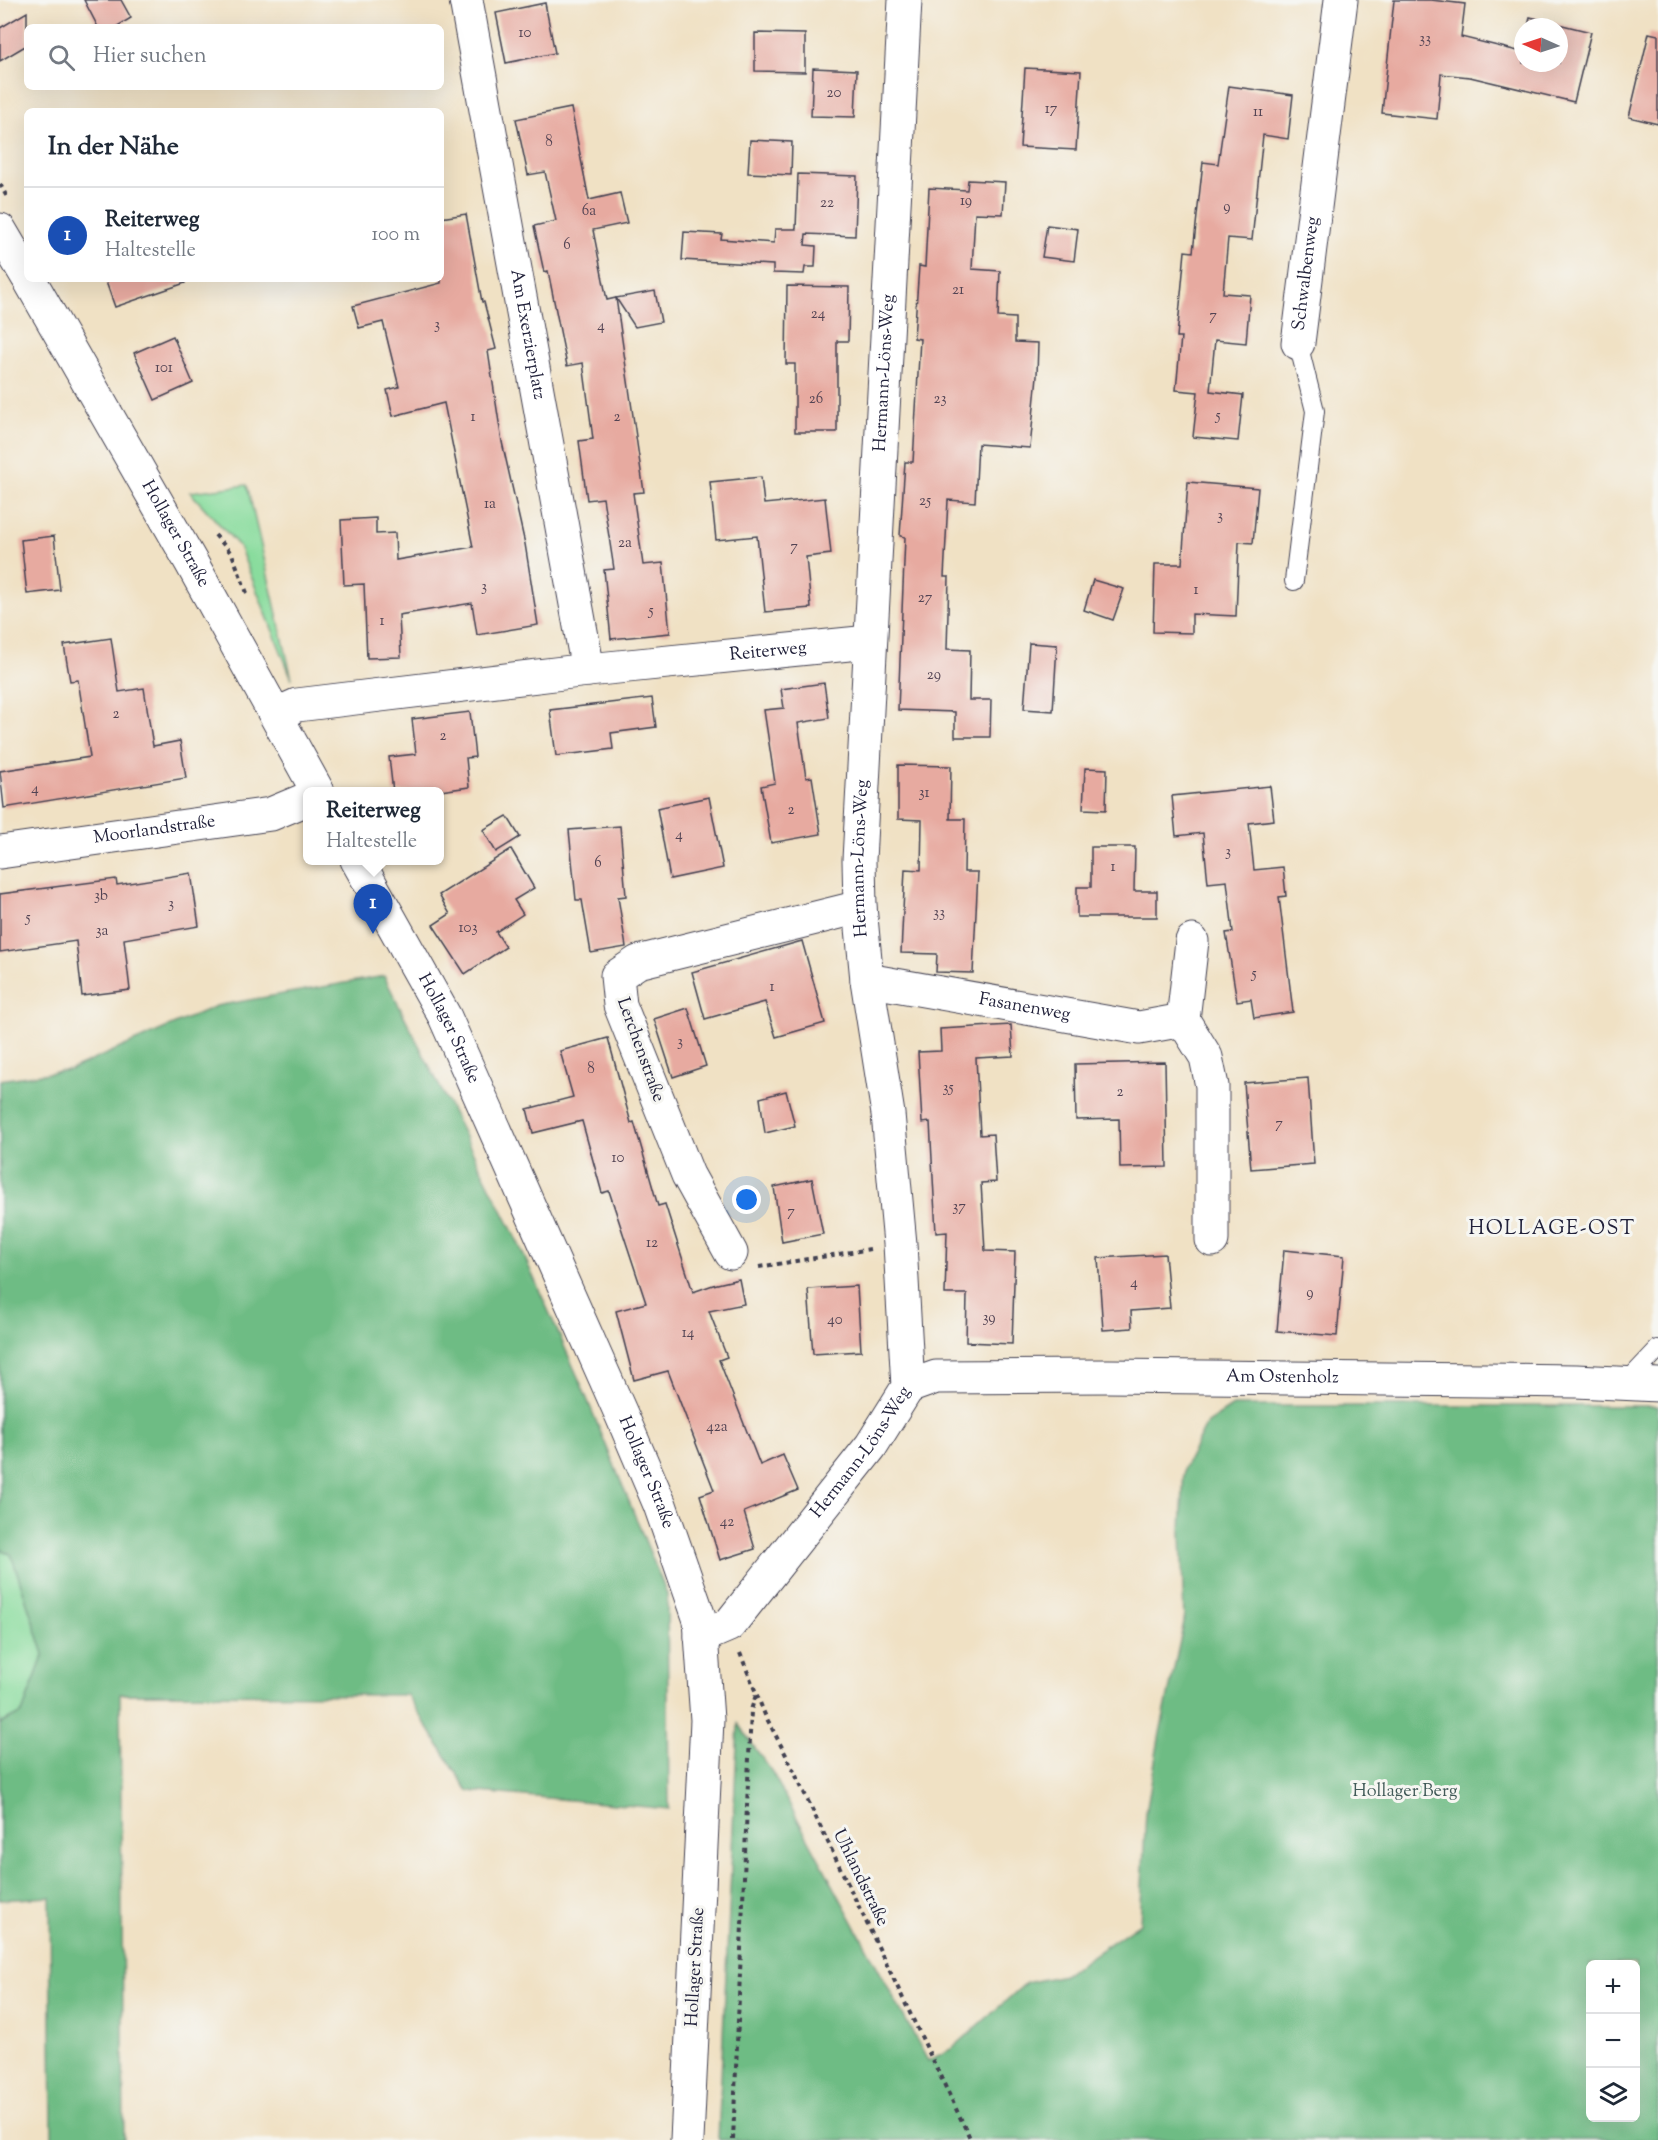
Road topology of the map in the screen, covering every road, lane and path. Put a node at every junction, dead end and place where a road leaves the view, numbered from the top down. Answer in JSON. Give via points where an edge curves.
{"nodes":[{"id":1,"x":466,"y":0,"type":"edge"},
{"id":2,"x":905,"y":0,"type":"edge"},
{"id":3,"x":1341,"y":0,"type":"edge"},
{"id":4,"x":0,"y":230,"type":"edge"},
{"id":5,"x":24,"y":271,"type":"edge"},
{"id":6,"x":30,"y":282,"type":"edge"},
{"id":7,"x":1298,"y":343,"type":"joint"},
{"id":8,"x":1294,"y":581,"type":"dead end"},
{"id":9,"x":869,"y":642,"type":"junction"},
{"id":10,"x":588,"y":670,"type":"junction"},
{"id":11,"x":277,"y":714,"type":"junction"},
{"id":12,"x":315,"y":787,"type":"edge"},
{"id":13,"x":303,"y":801,"type":"edge"},
{"id":14,"x":0,"y":852,"type":"edge"},
{"id":15,"x":359,"y":865,"type":"edge"},
{"id":16,"x":860,"y":908,"type":"junction"},
{"id":17,"x":1192,"y":941,"type":"dead end"},
{"id":18,"x":867,"y":980,"type":"junction"},
{"id":19,"x":1183,"y":1020,"type":"junction"},
{"id":20,"x":1212,"y":1240,"type":"dead end"},
{"id":21,"x":900,"y":1244,"type":"junction"},
{"id":22,"x":731,"y":1253,"type":"joint"},
{"id":23,"x":1658,"y":1350,"type":"edge"},
{"id":24,"x":1642,"y":1384,"type":"edge"},
{"id":25,"x":908,"y":1387,"type":"junction"},
{"id":26,"x":715,"y":1631,"type":"junction"},
{"id":27,"x":756,"y":1693,"type":"junction"},
{"id":28,"x":687,"y":2140,"type":"edge"},
{"id":29,"x":733,"y":2140,"type":"edge"},
{"id":30,"x":971,"y":2140,"type":"edge"}],
"edges":[{"from":1,"to":10,"type":"street","name":"Am Exerzierplatz"},
{"from":2,"to":9,"type":"street","name":"Hermann-Löns-Weg"},
{"from":3,"to":7,"type":"street","name":"Schwalbenweg"},
{"from":4,"to":5,"type":"street","name":"Hollager Straße"},
{"from":6,"to":11,"type":"street","name":"Hollager Straße"},
{"from":7,"to":8,"type":"lane","name":"Schwalbenweg","via":[[1315,411]]},
{"from":9,"to":10,"type":"street","name":"Reiterweg"},
{"from":9,"to":16,"type":"street","name":"Hermann-Löns-Weg"},
{"from":10,"to":11,"type":"street","name":"Reiterweg","via":[[297,705]]},
{"from":11,"to":12,"type":"street","name":"Hollager Straße"},
{"from":13,"to":14,"type":"street","name":"Moorlandstraße","via":[[271,814]]},
{"from":15,"to":26,"type":"street","name":"Hollager Straße","via":[[445,1017],[660,1504],[700,1620]]},
{"from":16,"to":18,"type":"street","name":"Hermann-Löns-Weg"},
{"from":16,"to":22,"type":"street","name":"Lerchenstraße","via":[[638,962],[618,976],[620,1005],[683,1164]]},
{"from":17,"to":19,"type":"street"},
{"from":18,"to":19,"type":"street","name":"Fasanenweg","via":[[1139,1028]]},
{"from":18,"to":21,"type":"street","name":"Hermann-Löns-Weg","via":[[888,1114]]},
{"from":19,"to":20,"type":"street","via":[[1206,1057],[1212,1086]]},
{"from":21,"to":22,"type":"path","via":[[758,1267]]},
{"from":21,"to":25,"type":"street","name":"Hermann-Löns-Weg"},
{"from":23,"to":24,"type":"lane"},
{"from":24,"to":25,"type":"street","name":"Am Ostenholz","via":[[1108,1376],[936,1377]]},
{"from":25,"to":26,"type":"street","name":"Hermann-Löns-Weg","via":[[871,1446]]},
{"from":26,"to":27,"type":"path","name":"Uhlandstraße"},
{"from":26,"to":28,"type":"street","name":"Hollager Straße","via":[[707,1720]]},
{"from":27,"to":29,"type":"path","via":[[751,1710]]},
{"from":27,"to":30,"type":"path","name":"Uhlandstraße"}]}
